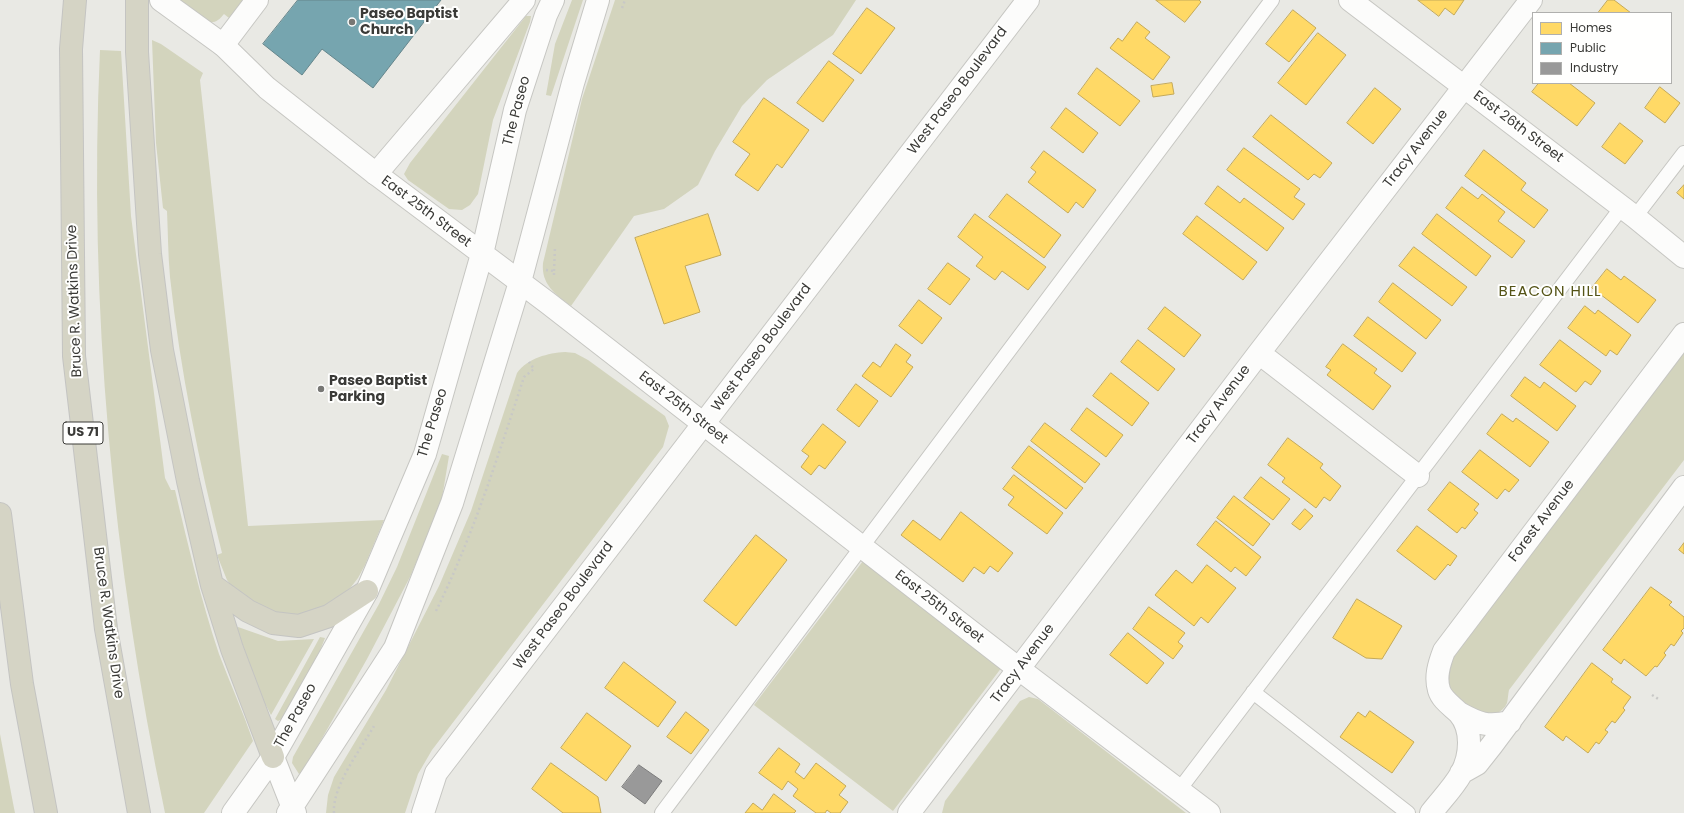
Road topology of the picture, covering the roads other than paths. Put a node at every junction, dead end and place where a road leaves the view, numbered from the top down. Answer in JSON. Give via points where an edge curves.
{"nodes":[{"id":1,"x":75,"y":0,"type":"edge"},
{"id":2,"x":137,"y":0,"type":"edge"},
{"id":3,"x":161,"y":0,"type":"edge"},
{"id":4,"x":257,"y":0,"type":"edge"},
{"id":5,"x":524,"y":0,"type":"edge"},
{"id":6,"x":553,"y":0,"type":"edge"},
{"id":7,"x":598,"y":0,"type":"edge"},
{"id":8,"x":1028,"y":0,"type":"edge"},
{"id":9,"x":1272,"y":0,"type":"edge"},
{"id":10,"x":1350,"y":0,"type":"edge"},
{"id":11,"x":1531,"y":0,"type":"edge"},
{"id":12,"x":223,"y":46,"type":"junction"},
{"id":13,"x":1465,"y":86,"type":"junction"},
{"id":14,"x":1684,"y":152,"type":"edge"},
{"id":15,"x":376,"y":174,"type":"junction"},
{"id":16,"x":1629,"y":212,"type":"junction"},
{"id":17,"x":482,"y":254,"type":"junction"},
{"id":18,"x":1684,"y":257,"type":"edge"},
{"id":19,"x":520,"y":282,"type":"junction"},
{"id":20,"x":1684,"y":334,"type":"edge"},
{"id":21,"x":1258,"y":353,"type":"junction"},
{"id":22,"x":704,"y":424,"type":"junction"},
{"id":23,"x":1418,"y":476,"type":"junction"},
{"id":24,"x":1684,"y":486,"type":"edge"},
{"id":25,"x":0,"y":514,"type":"edge"},
{"id":26,"x":862,"y":547,"type":"junction"},
{"id":27,"x":212,"y":585,"type":"junction"},
{"id":28,"x":367,"y":591,"type":"junction"},
{"id":29,"x":1019,"y":669,"type":"junction"},
{"id":30,"x":1253,"y":692,"type":"junction"},
{"id":31,"x":1459,"y":713,"type":"junction"},
{"id":32,"x":1510,"y":722,"type":"junction"},
{"id":33,"x":272,"y":757,"type":"junction"},
{"id":34,"x":1461,"y":773,"type":"junction"},
{"id":35,"x":1179,"y":790,"type":"junction"},
{"id":36,"x":292,"y":811,"type":"edge"},
{"id":37,"x":46,"y":813,"type":"edge"},
{"id":38,"x":139,"y":813,"type":"edge"},
{"id":39,"x":232,"y":813,"type":"edge"},
{"id":40,"x":423,"y":813,"type":"edge"},
{"id":41,"x":662,"y":813,"type":"edge"},
{"id":42,"x":909,"y":813,"type":"edge"},
{"id":43,"x":1209,"y":813,"type":"edge"},
{"id":44,"x":1408,"y":813,"type":"edge"},
{"id":45,"x":1431,"y":813,"type":"edge"}],
"edges":[{"from":1,"to":38,"type":"highway","name":"Bruce R. Watkins Drive","number":"US 71","via":[[71,49],[74,356],[106,629]]},
{"from":2,"to":27,"type":"highway","via":[[137,52],[150,254],[162,350]]},
{"from":3,"to":12,"type":"street","name":"East 25th Street"},
{"from":4,"to":12,"type":"street"},
{"from":5,"to":15,"type":"street"},
{"from":6,"to":17,"type":"street","name":"The Paseo","via":[[516,110]]},
{"from":7,"to":19,"type":"street"},
{"from":8,"to":22,"type":"street","name":"West Paseo Boulevard"},
{"from":9,"to":26,"type":"lane"},
{"from":10,"to":13,"type":"street","name":"East 26th Street"},
{"from":11,"to":13,"type":"street","name":"Tracy Avenue"},
{"from":12,"to":15,"type":"street","name":"East 25th Street","via":[[267,88]]},
{"from":13,"to":16,"type":"street","name":"East 26th Street"},
{"from":13,"to":21,"type":"street","name":"Tracy Avenue"},
{"from":14,"to":16,"type":"lane"},
{"from":15,"to":17,"type":"street","name":"East 25th Street"},
{"from":16,"to":18,"type":"street","name":"East 26th Street"},
{"from":16,"to":23,"type":"lane"},
{"from":17,"to":19,"type":"street","name":"East 25th Street"},
{"from":17,"to":28,"type":"street","name":"The Paseo","via":[[425,454]]},
{"from":19,"to":22,"type":"street","name":"East 25th Street"},
{"from":19,"to":36,"type":"street","via":[[452,503],[395,648]]},
{"from":20,"to":31,"type":"street","name":"Forest Avenue","via":[[1444,651],[1437,669],[1439,691],[1447,703]]},
{"from":21,"to":23,"type":"street"},
{"from":21,"to":29,"type":"street","name":"Tracy Avenue"},
{"from":22,"to":26,"type":"street","name":"East 25th Street"},
{"from":22,"to":40,"type":"street","name":"West Paseo Boulevard","via":[[436,773]]},
{"from":23,"to":30,"type":"lane"},
{"from":24,"to":32,"type":"street","name":"Forest Avenue"},
{"from":25,"to":37,"type":"highway","via":[[22,684]]},
{"from":26,"to":29,"type":"street","name":"East 25th Street"},
{"from":26,"to":41,"type":"lane"},
{"from":27,"to":28,"type":"highway","via":[[248,612],[273,623],[299,626],[329,616]]},
{"from":27,"to":33,"type":"highway","via":[[232,649]]},
{"from":28,"to":33,"type":"street","name":"The Paseo"},
{"from":29,"to":35,"type":"street","name":"East 25th Street"},
{"from":29,"to":42,"type":"street","name":"Tracy Avenue"},
{"from":30,"to":35,"type":"lane"},
{"from":30,"to":44,"type":"lane"},
{"from":31,"to":32,"type":"street","name":"Forest Avenue","via":[[1480,724]]},
{"from":31,"to":34,"type":"street","name":"Forest Avenue","via":[[1468,729],[1469,746]]},
{"from":32,"to":34,"type":"street","name":"Forest Avenue","via":[[1477,764]]},
{"from":33,"to":36,"type":"street"},
{"from":33,"to":39,"type":"street","name":"The Paseo"},
{"from":34,"to":45,"type":"street","name":"Forest Avenue"},
{"from":35,"to":43,"type":"street","name":"East 25th Street"}]}
